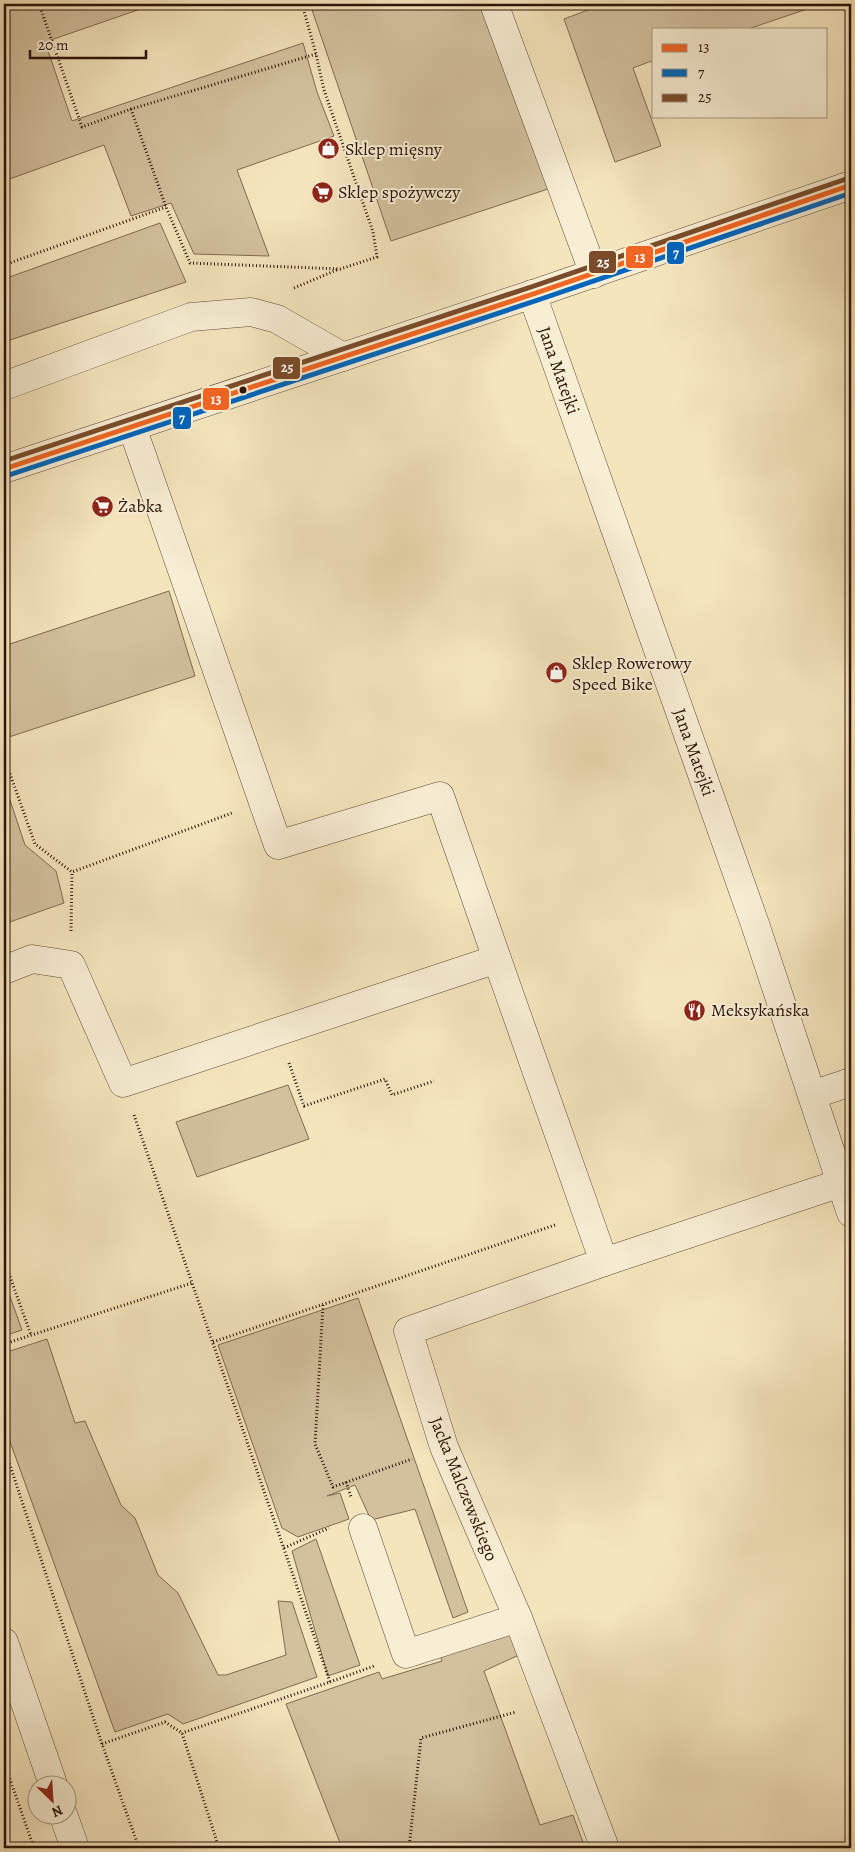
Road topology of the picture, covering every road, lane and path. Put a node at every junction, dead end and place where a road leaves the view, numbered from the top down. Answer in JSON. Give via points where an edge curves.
{"nodes":[{"id":1,"x":39,"y":4,"type":"edge"},
{"id":2,"x":302,"y":4,"type":"edge"},
{"id":3,"x":494,"y":4,"type":"edge"},
{"id":4,"x":316,"y":54,"type":"junction"},
{"id":5,"x":131,"y":109,"type":"junction"},
{"id":6,"x":851,"y":185,"type":"edge"},
{"id":7,"x":166,"y":207,"type":"junction"},
{"id":8,"x":4,"y":265,"type":"edge"},
{"id":9,"x":340,"y":269,"type":"junction"},
{"id":10,"x":594,"y":274,"type":"junction"},
{"id":11,"x":532,"y":294,"type":"junction"},
{"id":12,"x":277,"y":319,"type":"junction"},
{"id":13,"x":343,"y":357,"type":"junction"},
{"id":14,"x":4,"y":386,"type":"edge"},
{"id":15,"x":132,"y":426,"type":"junction"},
{"id":16,"x":4,"y":470,"type":"edge"},
{"id":17,"x":4,"y":757,"type":"edge"},
{"id":18,"x":262,"y":802,"type":"junction"},
{"id":19,"x":72,"y":872,"type":"junction"},
{"id":20,"x":497,"y":959,"type":"junction"},
{"id":21,"x":70,"y":965,"type":"junction"},
{"id":22,"x":4,"y":970,"type":"edge"},
{"id":23,"x":279,"y":1032,"type":"junction"},
{"id":24,"x":434,"y":1081,"type":"dead end"},
{"id":25,"x":851,"y":1082,"type":"edge"},
{"id":26,"x":123,"y":1083,"type":"junction"},
{"id":27,"x":812,"y":1095,"type":"junction"},
{"id":28,"x":842,"y":1184,"type":"junction"},
{"id":29,"x":851,"y":1213,"type":"edge"},
{"id":30,"x":587,"y":1214,"type":"junction"},
{"id":31,"x":4,"y":1260,"type":"edge"},
{"id":32,"x":604,"y":1262,"type":"junction"},
{"id":33,"x":192,"y":1283,"type":"junction"},
{"id":34,"x":323,"y":1304,"type":"junction"},
{"id":35,"x":31,"y":1335,"type":"junction"},
{"id":36,"x":213,"y":1342,"type":"junction"},
{"id":37,"x":4,"y":1344,"type":"edge"},
{"id":38,"x":4,"y":1446,"type":"edge"},
{"id":39,"x":444,"y":1448,"type":"junction"},
{"id":40,"x":363,"y":1528,"type":"dead end"},
{"id":41,"x":518,"y":1618,"type":"junction"},
{"id":42,"x":4,"y":1642,"type":"edge"},
{"id":43,"x":406,"y":1654,"type":"junction"},
{"id":44,"x":330,"y":1682,"type":"junction"},
{"id":45,"x":550,"y":1703,"type":"junction"},
{"id":46,"x":182,"y":1733,"type":"junction"},
{"id":47,"x":102,"y":1744,"type":"junction"},
{"id":48,"x":4,"y":1762,"type":"edge"},
{"id":49,"x":50,"y":1774,"type":"edge"},
{"id":50,"x":67,"y":1824,"type":"edge"},
{"id":51,"x":34,"y":1848,"type":"edge"},
{"id":52,"x":75,"y":1848,"type":"edge"},
{"id":53,"x":139,"y":1848,"type":"edge"},
{"id":54,"x":219,"y":1848,"type":"edge"},
{"id":55,"x":409,"y":1848,"type":"edge"},
{"id":56,"x":605,"y":1848,"type":"edge"}],
"edges":[{"from":1,"to":5,"type":"path","via":[[82,127]]},
{"from":2,"to":4,"type":"path"},
{"from":3,"to":10,"type":"street"},
{"from":4,"to":5,"type":"path"},
{"from":4,"to":9,"type":"path","via":[[324,90],[373,232],[376,257]]},
{"from":5,"to":7,"type":"path"},
{"from":6,"to":10,"type":"street"},
{"from":7,"to":8,"type":"path"},
{"from":7,"to":9,"type":"path","via":[[190,263]]},
{"from":9,"to":12,"type":"path","via":[[282,293]]},
{"from":10,"to":11,"type":"street"},
{"from":11,"to":13,"type":"street"},
{"from":11,"to":27,"type":"street","name":"Jana Matejki","via":[[755,924]]},
{"from":12,"to":13,"type":"street"},
{"from":12,"to":14,"type":"street","via":[[251,312],[191,317]]},
{"from":13,"to":15,"type":"street"},
{"from":15,"to":16,"type":"street"},
{"from":15,"to":18,"type":"street"},
{"from":17,"to":19,"type":"path","via":[[34,844]]},
{"from":18,"to":19,"type":"path"},
{"from":18,"to":20,"type":"street","via":[[278,845],[440,796]]},
{"from":19,"to":21,"type":"path"},
{"from":20,"to":23,"type":"street"},
{"from":20,"to":30,"type":"street"},
{"from":21,"to":22,"type":"street","via":[[32,960]]},
{"from":21,"to":26,"type":"street"},
{"from":23,"to":24,"type":"path","via":[[304,1106],[385,1079],[392,1095]]},
{"from":23,"to":26,"type":"street"},
{"from":25,"to":27,"type":"street"},
{"from":26,"to":33,"type":"path"},
{"from":27,"to":28,"type":"street","name":"Jana Matejki"},
{"from":28,"to":29,"type":"street","name":"Jana Matejki"},
{"from":28,"to":32,"type":"street","name":"Jacka Malczewskiego"},
{"from":30,"to":32,"type":"street"},
{"from":30,"to":34,"type":"path"},
{"from":31,"to":35,"type":"path"},
{"from":32,"to":39,"type":"street","name":"Jacka Malczewskiego","via":[[408,1331]]},
{"from":33,"to":35,"type":"path"},
{"from":33,"to":36,"type":"path"},
{"from":34,"to":36,"type":"path"},
{"from":34,"to":39,"type":"path","via":[[316,1444],[333,1487]]},
{"from":35,"to":37,"type":"path"},
{"from":36,"to":44,"type":"path"},
{"from":38,"to":47,"type":"path"},
{"from":39,"to":41,"type":"street","name":"Jacka Malczewskiego"},
{"from":40,"to":43,"type":"street"},
{"from":41,"to":43,"type":"street"},
{"from":41,"to":45,"type":"street","name":"Jacka Malczewskiego"},
{"from":42,"to":49,"type":"street"},
{"from":43,"to":44,"type":"path"},
{"from":44,"to":46,"type":"path"},
{"from":45,"to":55,"type":"path","via":[[422,1738]]},
{"from":45,"to":56,"type":"street","name":"Jacka Malczewskiego"},
{"from":46,"to":47,"type":"path","via":[[165,1722]]},
{"from":46,"to":54,"type":"path"},
{"from":47,"to":53,"type":"path"},
{"from":48,"to":51,"type":"path"},
{"from":50,"to":52,"type":"street"}]}
